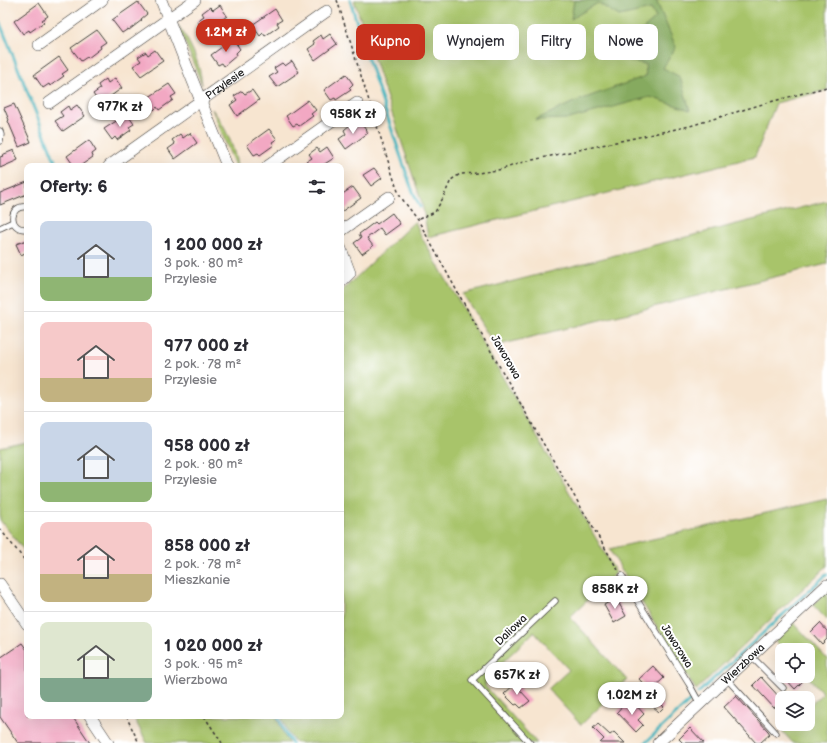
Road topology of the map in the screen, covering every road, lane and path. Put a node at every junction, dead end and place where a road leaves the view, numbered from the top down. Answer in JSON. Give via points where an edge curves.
{"nodes":[{"id":1,"x":102,"y":0,"type":"edge"},
{"id":2,"x":161,"y":0,"type":"edge"},
{"id":3,"x":195,"y":0,"type":"edge"},
{"id":4,"x":337,"y":0,"type":"edge"},
{"id":5,"x":327,"y":11,"type":"dead end"},
{"id":6,"x":169,"y":18,"type":"junction"},
{"id":7,"x":39,"y":45,"type":"dead end"},
{"id":8,"x":827,"y":87,"type":"edge"},
{"id":9,"x":201,"y":101,"type":"junction"},
{"id":10,"x":357,"y":102,"type":"dead end"},
{"id":11,"x":49,"y":103,"type":"dead end"},
{"id":12,"x":0,"y":131,"type":"edge"},
{"id":13,"x":0,"y":141,"type":"edge"},
{"id":14,"x":113,"y":163,"type":"edge"},
{"id":15,"x":226,"y":163,"type":"edge"},
{"id":16,"x":272,"y":163,"type":"edge"},
{"id":17,"x":389,"y":197,"type":"dead end"},
{"id":18,"x":24,"y":207,"type":"edge"},
{"id":19,"x":418,"y":220,"type":"junction"},
{"id":20,"x":13,"y":222,"type":"junction"},
{"id":21,"x":0,"y":228,"type":"edge"},
{"id":22,"x":24,"y":229,"type":"edge"},
{"id":23,"x":344,"y":229,"type":"edge"},
{"id":24,"x":344,"y":257,"type":"edge"},
{"id":25,"x":344,"y":279,"type":"edge"},
{"id":26,"x":0,"y":529,"type":"edge"},
{"id":27,"x":24,"y":559,"type":"edge"},
{"id":28,"x":622,"y":576,"type":"joint"},
{"id":29,"x":0,"y":584,"type":"edge"},
{"id":30,"x":827,"y":585,"type":"edge"},
{"id":31,"x":555,"y":601,"type":"dead end"},
{"id":32,"x":24,"y":620,"type":"edge"},
{"id":33,"x":751,"y":656,"type":"junction"},
{"id":34,"x":727,"y":679,"type":"junction"},
{"id":35,"x":783,"y":688,"type":"dead end"},
{"id":36,"x":700,"y":704,"type":"junction"},
{"id":37,"x":92,"y":719,"type":"edge"},
{"id":38,"x":127,"y":719,"type":"edge"},
{"id":39,"x":206,"y":719,"type":"edge"},
{"id":40,"x":776,"y":733,"type":"dead end"},
{"id":41,"x":108,"y":743,"type":"edge"},
{"id":42,"x":139,"y":743,"type":"edge"},
{"id":43,"x":222,"y":743,"type":"edge"},
{"id":44,"x":530,"y":743,"type":"edge"},
{"id":45,"x":658,"y":743,"type":"edge"}],
"edges":[{"from":1,"to":7,"type":"street"},
{"from":2,"to":6,"type":"street","name":"Przylesie"},
{"from":3,"to":6,"type":"street"},
{"from":4,"to":19,"type":"path","name":"Jaworowa","via":[[396,186],[400,196]]},
{"from":5,"to":9,"type":"street","name":"Przylesie"},
{"from":6,"to":9,"type":"street","name":"Przylesie"},
{"from":6,"to":11,"type":"street"},
{"from":8,"to":19,"type":"path","via":[[690,126],[523,162],[503,169],[460,174],[451,180],[435,212]]},
{"from":9,"to":14,"type":"street","name":"Przylesie"},
{"from":9,"to":15,"type":"street","name":"Przylesie"},
{"from":10,"to":16,"type":"street"},
{"from":12,"to":13,"type":"lane"},
{"from":17,"to":23,"type":"street"},
{"from":18,"to":20,"type":"lane","via":[[13,214]]},
{"from":19,"to":28,"type":"path","name":"Jaworowa","via":[[540,438]]},
{"from":20,"to":21,"type":"lane"},
{"from":20,"to":22,"type":"lane","via":[[18,228]]},
{"from":24,"to":25,"type":"street","via":[[350,273]]},
{"from":26,"to":27,"type":"path"},
{"from":28,"to":36,"type":"lane","name":"Jaworowa"},
{"from":29,"to":32,"type":"street"},
{"from":30,"to":33,"type":"street","name":"Wierzbowa"},
{"from":31,"to":44,"type":"lane","name":"Daliowa","via":[[472,680]]},
{"from":33,"to":34,"type":"street","name":"Wierzbowa"},
{"from":33,"to":35,"type":"lane"},
{"from":34,"to":36,"type":"street","name":"Wierzbowa"},
{"from":34,"to":40,"type":"lane"},
{"from":36,"to":45,"type":"street","name":"Wierzbowa"},
{"from":37,"to":41,"type":"street"},
{"from":38,"to":42,"type":"path"},
{"from":39,"to":43,"type":"path"}]}
